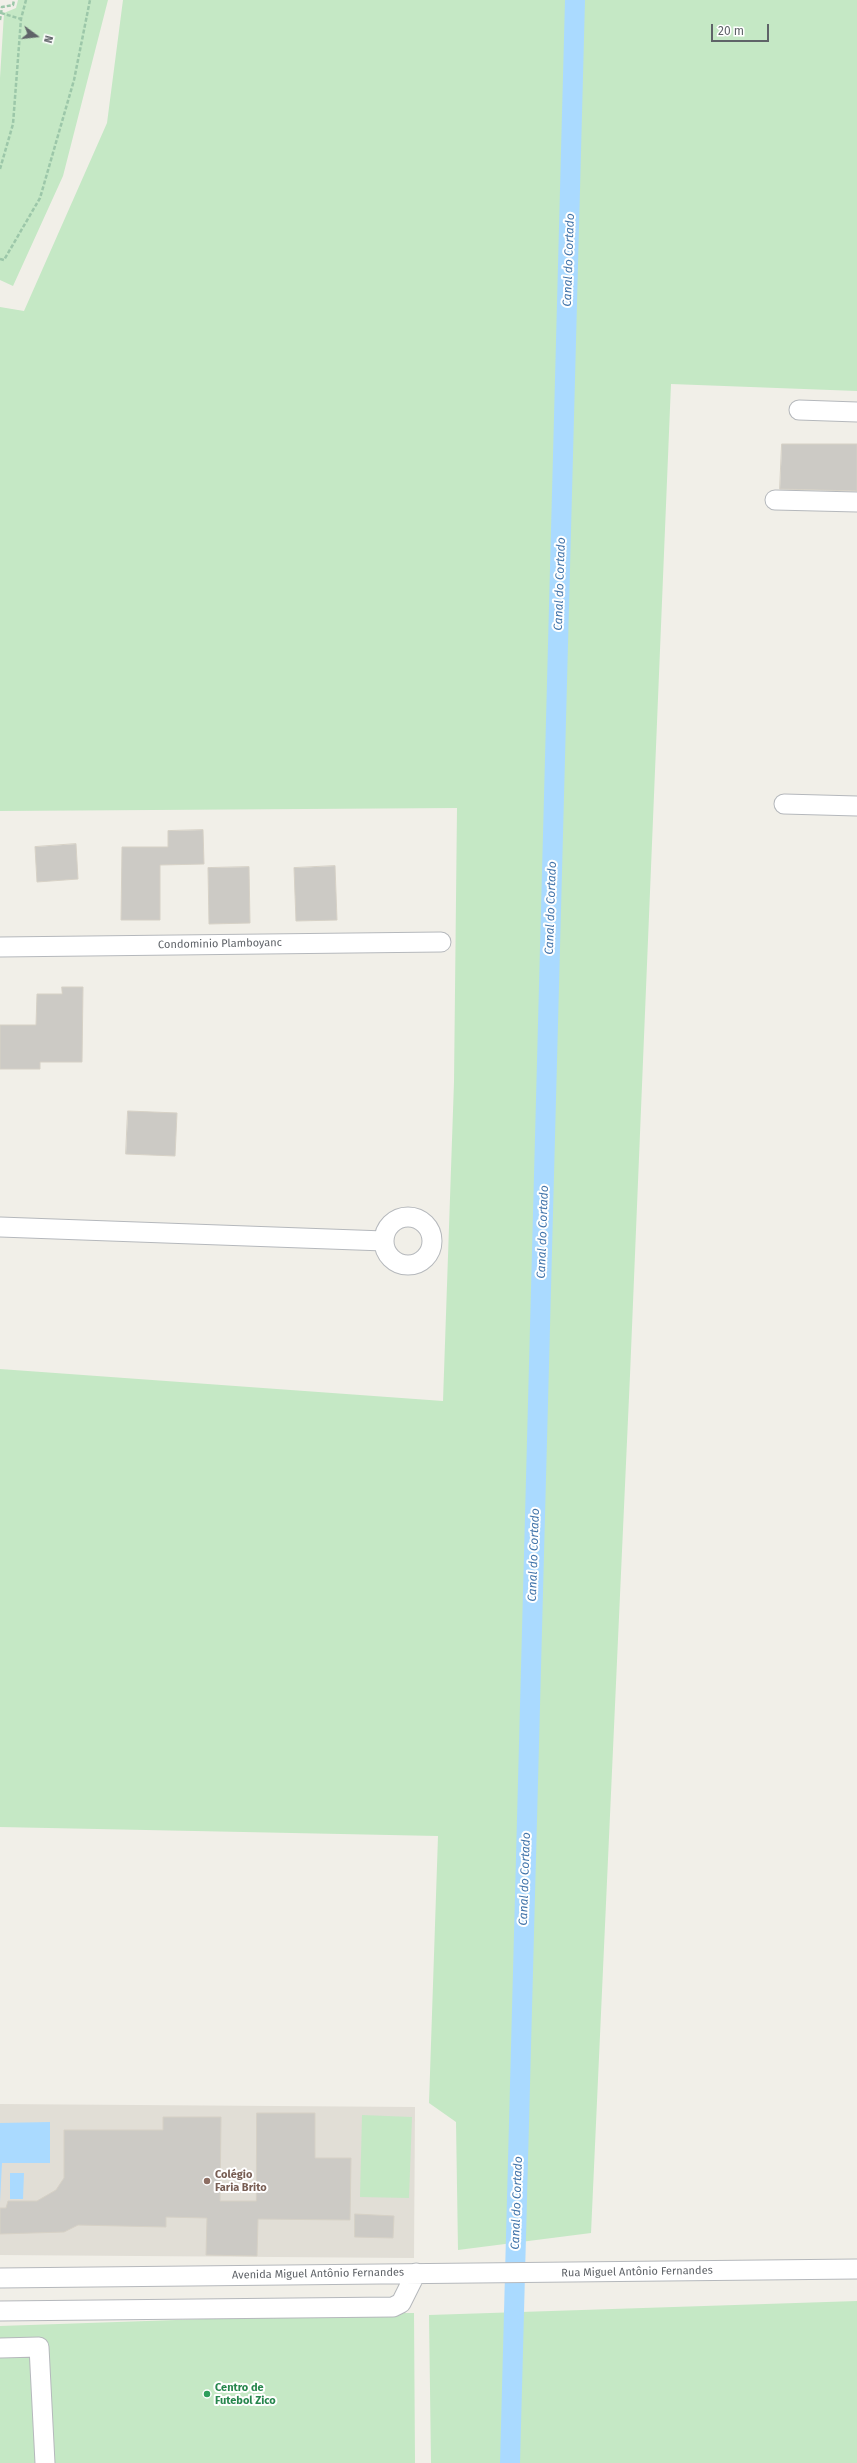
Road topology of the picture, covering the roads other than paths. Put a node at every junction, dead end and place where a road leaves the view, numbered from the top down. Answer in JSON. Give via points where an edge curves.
{"nodes":[{"id":1,"x":799,"y":410,"type":"dead end"},
{"id":2,"x":857,"y":412,"type":"edge"},
{"id":3,"x":775,"y":500,"type":"dead end"},
{"id":4,"x":857,"y":502,"type":"edge"},
{"id":5,"x":784,"y":804,"type":"dead end"},
{"id":6,"x":857,"y":806,"type":"edge"},
{"id":7,"x":441,"y":942,"type":"dead end"},
{"id":8,"x":0,"y":947,"type":"edge"},
{"id":9,"x":0,"y":1227,"type":"edge"},
{"id":10,"x":384,"y":1241,"type":"dead end"},
{"id":11,"x":857,"y":2270,"type":"edge"},
{"id":12,"x":421,"y":2273,"type":"junction"},
{"id":13,"x":0,"y":2278,"type":"edge"},
{"id":14,"x":0,"y":2312,"type":"edge"},
{"id":15,"x":0,"y":2348,"type":"edge"},
{"id":16,"x":45,"y":2463,"type":"edge"}],
"edges":[{"from":1,"to":2,"type":"street"},
{"from":3,"to":4,"type":"street"},
{"from":5,"to":6,"type":"street"},
{"from":7,"to":8,"type":"street","name":"Condominio Plamboyanc"},
{"from":9,"to":10,"type":"street"},
{"from":11,"to":12,"type":"street","name":"Rua Miguel Antônio Fernandes"},
{"from":12,"to":13,"type":"street","name":"Avenida Miguel Antônio Fernandes"},
{"from":12,"to":14,"type":"street","name":"Avenida Miguel Antônio Fernandes","via":[[401,2303],[393,2306]]},
{"from":15,"to":16,"type":"street","via":[[39,2347]]}]}
